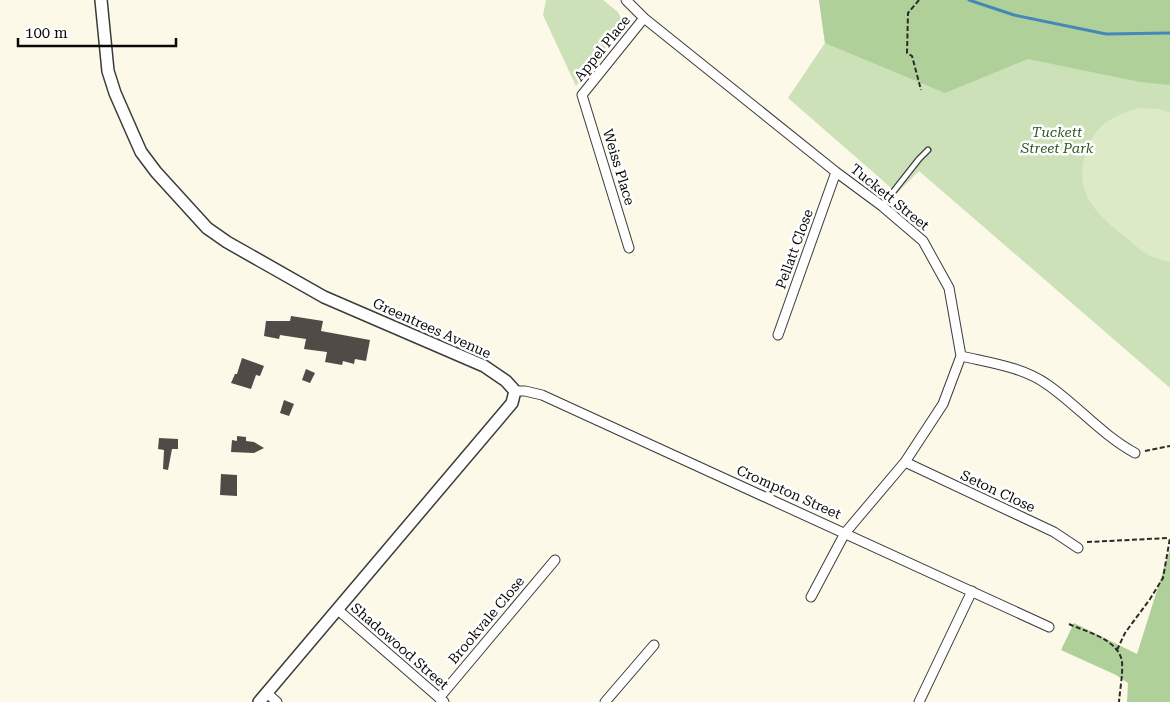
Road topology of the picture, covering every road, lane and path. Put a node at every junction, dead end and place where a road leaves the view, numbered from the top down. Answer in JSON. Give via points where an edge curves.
{"nodes":[{"id":1,"x":101,"y":0,"type":"edge"},
{"id":2,"x":626,"y":0,"type":"edge"},
{"id":3,"x":919,"y":0,"type":"edge"},
{"id":4,"x":644,"y":18,"type":"junction"},
{"id":5,"x":921,"y":90,"type":"dead end"},
{"id":6,"x":582,"y":95,"type":"joint"},
{"id":7,"x":928,"y":150,"type":"dead end"},
{"id":8,"x":836,"y":172,"type":"junction"},
{"id":9,"x":882,"y":206,"type":"junction"},
{"id":10,"x":629,"y":248,"type":"dead end"},
{"id":11,"x":778,"y":335,"type":"dead end"},
{"id":12,"x":961,"y":356,"type":"junction"},
{"id":13,"x":515,"y":392,"type":"junction"},
{"id":14,"x":1170,"y":446,"type":"edge"},
{"id":15,"x":1135,"y":452,"type":"joint"},
{"id":16,"x":905,"y":462,"type":"junction"},
{"id":17,"x":845,"y":533,"type":"junction"},
{"id":18,"x":1170,"y":538,"type":"edge"},
{"id":19,"x":1078,"y":548,"type":"joint"},
{"id":20,"x":555,"y":560,"type":"dead end"},
{"id":21,"x":972,"y":591,"type":"junction"},
{"id":22,"x":811,"y":597,"type":"dead end"},
{"id":23,"x":338,"y":610,"type":"junction"},
{"id":24,"x":1069,"y":624,"type":"dead end"},
{"id":25,"x":1049,"y":627,"type":"dead end"},
{"id":26,"x":654,"y":645,"type":"dead end"},
{"id":27,"x":1117,"y":650,"type":"junction"},
{"id":28,"x":263,"y":698,"type":"edge"},
{"id":29,"x":441,"y":700,"type":"edge"},
{"id":30,"x":277,"y":702,"type":"edge"},
{"id":31,"x":605,"y":702,"type":"edge"},
{"id":32,"x":919,"y":702,"type":"edge"},
{"id":33,"x":1119,"y":702,"type":"edge"}],
"edges":[{"from":1,"to":13,"type":"street","name":"Greentrees Avenue","via":[[108,71],[137,143],[156,172],[207,228],[324,297],[484,366],[506,381]]},
{"from":2,"to":4,"type":"street","name":"Tuckett Street"},
{"from":3,"to":5,"type":"path","via":[[908,13],[907,53],[912,56]]},
{"from":4,"to":6,"type":"street","name":"Appel Place"},
{"from":4,"to":8,"type":"street","name":"Tuckett Street"},
{"from":6,"to":10,"type":"street","name":"Weiss Place"},
{"from":7,"to":9,"type":"lane"},
{"from":8,"to":9,"type":"street","name":"Tuckett Street"},
{"from":8,"to":11,"type":"street","name":"Pellatt Close"},
{"from":9,"to":12,"type":"street","name":"Tuckett Street","via":[[923,241],[949,288]]},
{"from":12,"to":15,"type":"street","via":[[1020,370],[1047,384],[1118,443]]},
{"from":12,"to":16,"type":"street","via":[[943,404]]},
{"from":13,"to":17,"type":"street","name":"Crompton Street","via":[[542,395]]},
{"from":13,"to":23,"type":"street","via":[[512,403]]},
{"from":14,"to":15,"type":"path"},
{"from":16,"to":17,"type":"street"},
{"from":16,"to":19,"type":"street","name":"Seton Close","via":[[1054,532]]},
{"from":17,"to":21,"type":"street","name":"Crompton Street"},
{"from":17,"to":22,"type":"street"},
{"from":18,"to":19,"type":"path","via":[[1088,542]]},
{"from":18,"to":27,"type":"path","via":[[1162,578]]},
{"from":20,"to":29,"type":"street","name":"Brookvale Close"},
{"from":21,"to":25,"type":"street","name":"Crompton Street"},
{"from":21,"to":32,"type":"street"},
{"from":23,"to":28,"type":"street"},
{"from":23,"to":29,"type":"street","name":"Shadowood Street"},
{"from":24,"to":27,"type":"path","via":[[1110,643]]},
{"from":26,"to":31,"type":"street"},
{"from":27,"to":33,"type":"path","via":[[1122,662]]},
{"from":28,"to":30,"type":"street"}]}
